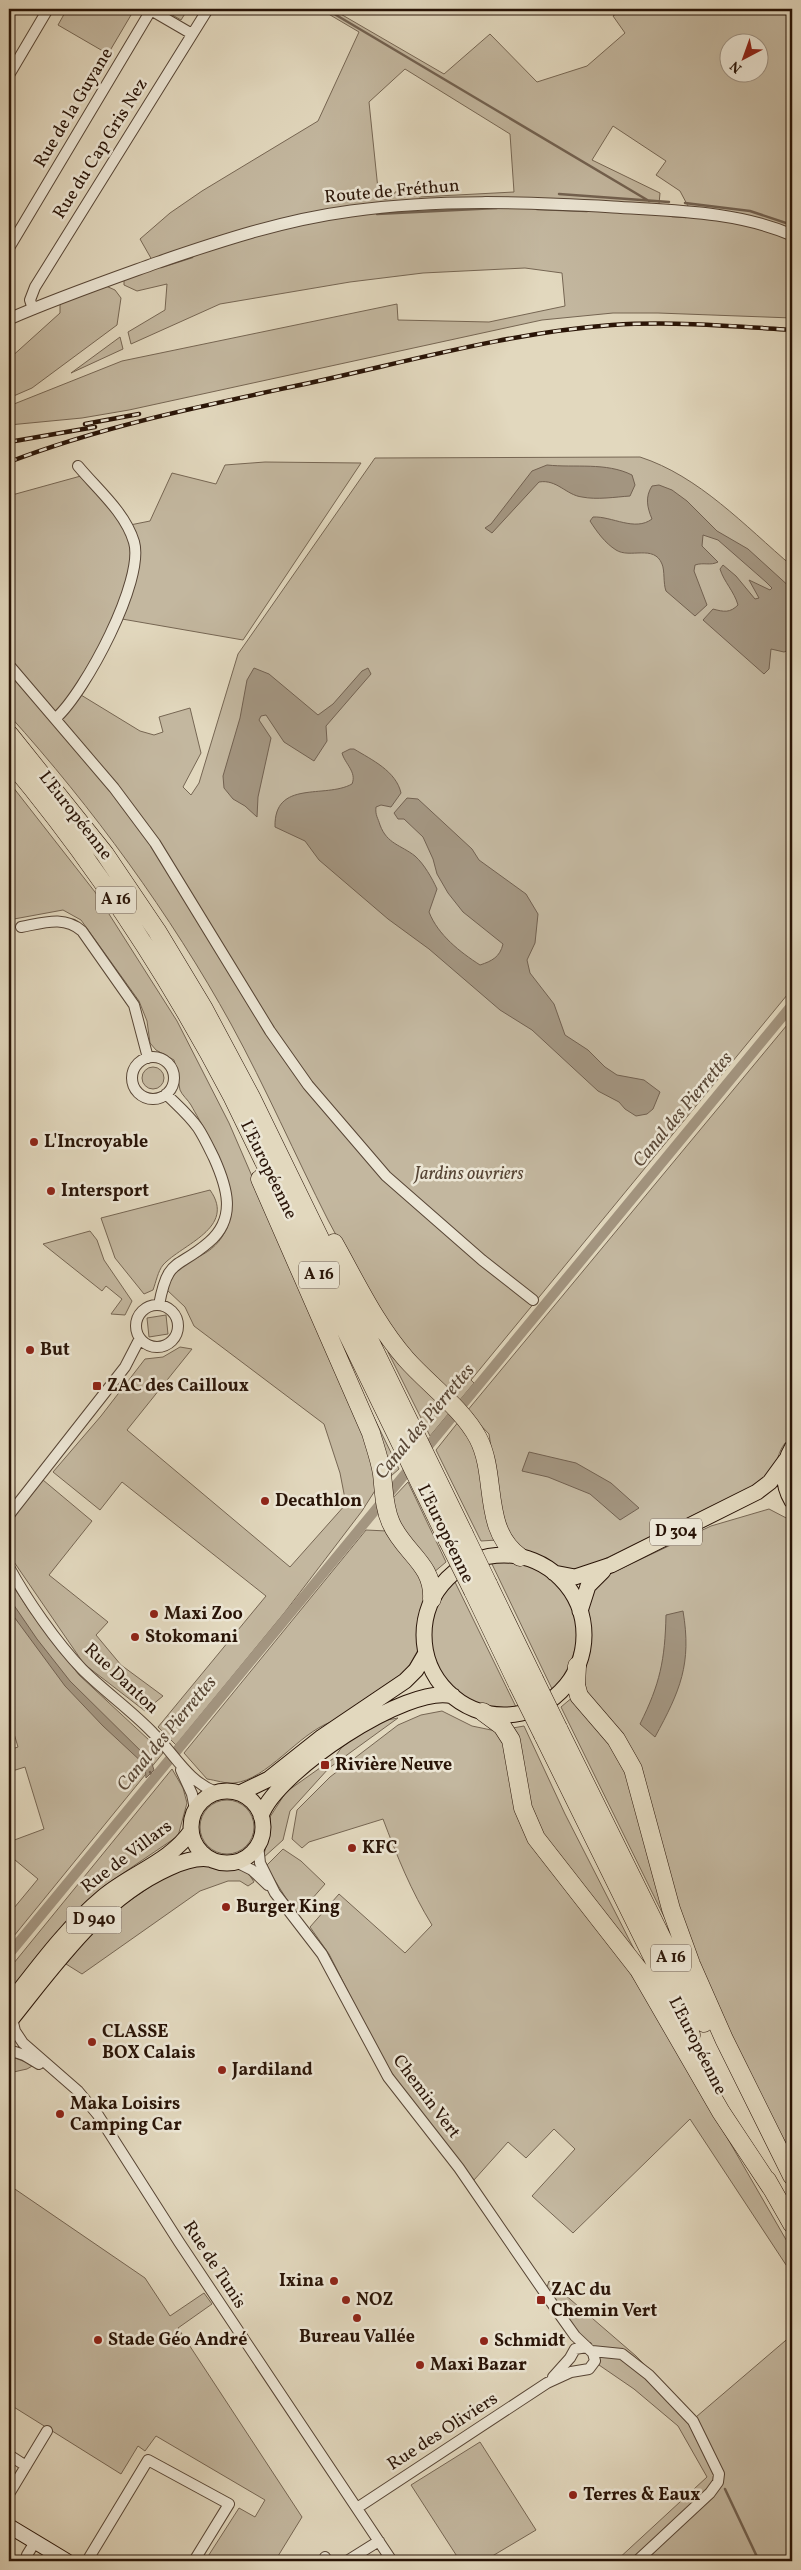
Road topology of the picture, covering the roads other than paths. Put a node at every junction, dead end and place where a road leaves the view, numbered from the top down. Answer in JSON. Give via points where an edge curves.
{"nodes":[{"id":1,"x":48,"y":9,"type":"edge"},
{"id":2,"x":150,"y":9,"type":"edge"},
{"id":3,"x":208,"y":9,"type":"edge"},
{"id":4,"x":192,"y":34,"type":"junction"},
{"id":5,"x":9,"y":75,"type":"edge"},
{"id":6,"x":792,"y":235,"type":"edge"},
{"id":7,"x":9,"y":248,"type":"edge"},
{"id":8,"x":33,"y":309,"type":"junction"},
{"id":9,"x":9,"y":319,"type":"edge"},
{"id":10,"x":78,"y":466,"type":"dead end"},
{"id":11,"x":9,"y":665,"type":"edge"},
{"id":12,"x":56,"y":718,"type":"junction"},
{"id":13,"x":9,"y":734,"type":"edge"},
{"id":14,"x":9,"y":760,"type":"edge"},
{"id":15,"x":21,"y":927,"type":"dead end"},
{"id":16,"x":148,"y":1058,"type":"junction"},
{"id":17,"x":166,"y":1094,"type":"junction"},
{"id":18,"x":232,"y":1096,"type":"junction"},
{"id":19,"x":251,"y":1097,"type":"junction"},
{"id":20,"x":533,"y":1300,"type":"dead end"},
{"id":21,"x":159,"y":1305,"type":"junction"},
{"id":22,"x":140,"y":1338,"type":"junction"},
{"id":23,"x":152,"y":1346,"type":"junction"},
{"id":24,"x":125,"y":1367,"type":"junction"},
{"id":25,"x":789,"y":1454,"type":"edge"},
{"id":26,"x":423,"y":1469,"type":"junction"},
{"id":27,"x":742,"y":1500,"type":"junction"},
{"id":28,"x":792,"y":1502,"type":"edge"},
{"id":29,"x":9,"y":1515,"type":"edge"},
{"id":30,"x":520,"y":1556,"type":"junction"},
{"id":31,"x":611,"y":1564,"type":"junction"},
{"id":32,"x":9,"y":1569,"type":"edge"},
{"id":33,"x":554,"y":1573,"type":"junction"},
{"id":34,"x":432,"y":1599,"type":"junction"},
{"id":35,"x":580,"y":1611,"type":"junction"},
{"id":36,"x":426,"y":1652,"type":"junction"},
{"id":37,"x":577,"y":1666,"type":"junction"},
{"id":38,"x":453,"y":1696,"type":"junction"},
{"id":39,"x":483,"y":1712,"type":"junction"},
{"id":40,"x":550,"y":1731,"type":"junction"},
{"id":41,"x":178,"y":1764,"type":"junction"},
{"id":42,"x":216,"y":1792,"type":"junction"},
{"id":43,"x":240,"y":1793,"type":"junction"},
{"id":44,"x":195,"y":1809,"type":"junction"},
{"id":45,"x":262,"y":1816,"type":"junction"},
{"id":46,"x":191,"y":1831,"type":"junction"},
{"id":47,"x":258,"y":1845,"type":"junction"},
{"id":48,"x":209,"y":1859,"type":"junction"},
{"id":49,"x":236,"y":1862,"type":"junction"},
{"id":50,"x":275,"y":1893,"type":"junction"},
{"id":51,"x":10,"y":2009,"type":"edge"},
{"id":52,"x":9,"y":2050,"type":"edge"},
{"id":53,"x":69,"y":2084,"type":"junction"},
{"id":54,"x":792,"y":2176,"type":"edge"},
{"id":55,"x":792,"y":2183,"type":"edge"},
{"id":56,"x":772,"y":2189,"type":"junction"},
{"id":57,"x":792,"y":2224,"type":"edge"},
{"id":58,"x":560,"y":2315,"type":"junction"},
{"id":59,"x":590,"y":2349,"type":"junction"},
{"id":60,"x":571,"y":2355,"type":"junction"},
{"id":61,"x":578,"y":2370,"type":"junction"},
{"id":62,"x":547,"y":2383,"type":"junction"},
{"id":63,"x":47,"y":2431,"type":"dead end"},
{"id":64,"x":9,"y":2455,"type":"edge"},
{"id":65,"x":26,"y":2466,"type":"junction"},
{"id":66,"x":9,"y":2494,"type":"edge"},
{"id":67,"x":357,"y":2508,"type":"junction"},
{"id":68,"x":9,"y":2526,"type":"edge"},
{"id":69,"x":9,"y":2533,"type":"edge"},
{"id":70,"x":379,"y":2541,"type":"junction"},
{"id":71,"x":31,"y":2548,"type":"junction"},
{"id":72,"x":54,"y":2561,"type":"edge"},
{"id":73,"x":67,"y":2561,"type":"edge"},
{"id":74,"x":87,"y":2561,"type":"edge"},
{"id":75,"x":194,"y":2561,"type":"edge"},
{"id":76,"x":347,"y":2561,"type":"edge"},
{"id":77,"x":392,"y":2561,"type":"edge"},
{"id":78,"x":636,"y":2561,"type":"edge"}],
"edges":[{"from":1,"to":5,"type":"street"},
{"from":2,"to":4,"type":"street"},
{"from":2,"to":7,"type":"street","name":"Rue de la Guyane"},
{"from":3,"to":4,"type":"street","name":"Rue du Cap Gris Nez"},
{"from":4,"to":8,"type":"street","name":"Rue du Cap Gris Nez","via":[[35,287],[30,300]]},
{"from":6,"to":8,"type":"street","name":"Route de Fréthun","via":[[743,219],[677,211],[496,202],[372,209],[309,218],[246,233]]},
{"from":8,"to":9,"type":"street","name":"Route de Fréthun"},
{"from":10,"to":12,"type":"street","via":[[127,527],[134,542],[136,563],[111,634],[69,704]]},
{"from":11,"to":12,"type":"street"},
{"from":12,"to":20,"type":"street","via":[[155,843],[270,1031],[308,1085],[386,1176]]},
{"from":13,"to":19,"type":"highway","name":"L'Européenne","number":"A 16","via":[[88,830],[152,923],[204,1009]]},
{"from":14,"to":18,"type":"highway","name":"L'Européenne","number":"A 16","via":[[58,820],[117,902],[180,1001]]},
{"from":15,"to":16,"type":"street","via":[[64,920],[82,931],[130,999],[140,1021]]},
{"from":16,"to":17,"type":"street","via":[[161,1059],[172,1070],[173,1083]]},
{"from":16,"to":17,"type":"street","via":[[134,1069],[134,1086],[141,1095],[150,1098]]},
{"from":17,"to":21,"type":"street","via":[[196,1125],[205,1140],[225,1184],[228,1206],[216,1235],[167,1274]]},
{"from":18,"to":26,"type":"highway","name":"L'Européenne","number":"A 16","via":[[406,1454]]},
{"from":18,"to":34,"type":"highway","via":[[251,1157],[368,1425],[380,1465],[389,1517],[404,1545],[428,1572]]},
{"from":19,"to":26,"type":"highway","name":"L'Européenne","number":"A 16","via":[[419,1441]]},
{"from":19,"to":30,"type":"highway","via":[[380,1324],[406,1359],[478,1437],[486,1456],[498,1529],[506,1544]]},
{"from":21,"to":22,"type":"street","via":[[147,1308],[138,1317],[136,1326]]},
{"from":21,"to":23,"type":"street","via":[[174,1312],[178,1329],[167,1344]]},
{"from":22,"to":23,"type":"street"},
{"from":22,"to":24,"type":"street"},
{"from":23,"to":24,"type":"street"},
{"from":24,"to":29,"type":"street"},
{"from":25,"to":27,"type":"main road","number":"D 304","via":[[770,1482]]},
{"from":25,"to":28,"type":"main road","via":[[785,1484]]},
{"from":26,"to":40,"type":"highway","name":"L'Européenne","number":"A 16","bridge":true},
{"from":27,"to":28,"type":"main road","number":"D 304","via":[[767,1494]]},
{"from":27,"to":31,"type":"main road","number":"D 304"},
{"from":30,"to":33,"type":"main road"},
{"from":30,"to":34,"type":"main road","via":[[495,1555],[471,1562],[450,1576]]},
{"from":31,"to":33,"type":"main road","number":"D 304","via":[[575,1577]]},
{"from":31,"to":35,"type":"main road","number":"D 304","via":[[588,1586]]},
{"from":32,"to":41,"type":"street","name":"Rue Danton","via":[[80,1666],[154,1733]]},
{"from":33,"to":35,"type":"main road","via":[[569,1588]]},
{"from":34,"to":36,"type":"main road","via":[[424,1627]]},
{"from":35,"to":37,"type":"main road","via":[[583,1641]]},
{"from":36,"to":38,"type":"main road","via":[[437,1678]]},
{"from":36,"to":43,"type":"main road","via":[[405,1681],[322,1737],[269,1779]]},
{"from":37,"to":39,"type":"main road","via":[[561,1690],[541,1706],[512,1714]]},
{"from":37,"to":54,"type":"highway","via":[[579,1696],[616,1739],[633,1770],[671,1909],[690,1964]]},
{"from":38,"to":39,"type":"main road"},
{"from":38,"to":45,"type":"main road","via":[[427,1698],[358,1726],[292,1776],[270,1799]]},
{"from":39,"to":56,"type":"highway","via":[[502,1726],[511,1740],[521,1802],[536,1838],[639,1970],[722,2112]]},
{"from":40,"to":55,"type":"highway","name":"L'Européenne","number":"A 16"},
{"from":40,"to":56,"type":"highway","name":"L'Européenne","number":"A 16","via":[[666,1985]]},
{"from":41,"to":42,"type":"street"},
{"from":41,"to":44,"type":"street"},
{"from":42,"to":43,"type":"main road"},
{"from":42,"to":44,"type":"main road"},
{"from":43,"to":45,"type":"main road","via":[[252,1801]]},
{"from":44,"to":46,"type":"main road"},
{"from":45,"to":47,"type":"main road","via":[[263,1829]]},
{"from":46,"to":48,"type":"main road","via":[[196,1846]]},
{"from":46,"to":51,"type":"main road","name":"Rue de Villars","number":"D 940","via":[[176,1848],[123,1882],[85,1913],[61,1938]]},
{"from":47,"to":49,"type":"main road","via":[[248,1857]]},
{"from":47,"to":50,"type":"street","via":[[260,1863]]},
{"from":48,"to":49,"type":"main road"},
{"from":48,"to":51,"type":"main road","name":"Rue de Villars","number":"D 940","via":[[190,1860],[166,1870],[109,1907]]},
{"from":49,"to":50,"type":"street","via":[[252,1870]]},
{"from":50,"to":58,"type":"street","name":"Chemin Vert","via":[[322,1954],[388,2077],[456,2164]]},
{"from":51,"to":53,"type":"street","name":"Rue de Tunis","via":[[15,2031],[23,2043]]},
{"from":52,"to":53,"type":"street","name":"Rue de Tunis","via":[[30,2058]]},
{"from":53,"to":67,"type":"street","name":"Rue de Tunis","via":[[98,2115]]},
{"from":56,"to":57,"type":"highway","name":"L'Européenne","number":"A 16"},
{"from":58,"to":59,"type":"street","name":"Chemin Vert"},
{"from":58,"to":60,"type":"street","name":"Chemin Vert"},
{"from":59,"to":60,"type":"street","via":[[579,2347]]},
{"from":59,"to":61,"type":"street","via":[[595,2359],[592,2366]]},
{"from":59,"to":78,"type":"street","via":[[622,2354],[649,2375],[692,2420],[719,2474],[718,2482],[710,2493]]},
{"from":60,"to":61,"type":"street","via":[[572,2365]]},
{"from":60,"to":62,"type":"street"},
{"from":61,"to":62,"type":"street"},
{"from":62,"to":67,"type":"street","name":"Rue des Oliviers"},
{"from":63,"to":65,"type":"street"},
{"from":64,"to":65,"type":"street"},
{"from":65,"to":66,"type":"street"},
{"from":67,"to":70,"type":"street","name":"Rue de Tunis"},
{"from":68,"to":71,"type":"main road"},
{"from":69,"to":71,"type":"main road"},
{"from":70,"to":76,"type":"street"},
{"from":70,"to":77,"type":"street","name":"Rue de Tunis"},
{"from":71,"to":72,"type":"main road"},
{"from":71,"to":73,"type":"main road"},
{"from":74,"to":75,"type":"street","via":[[148,2460],[229,2504]]}]}
